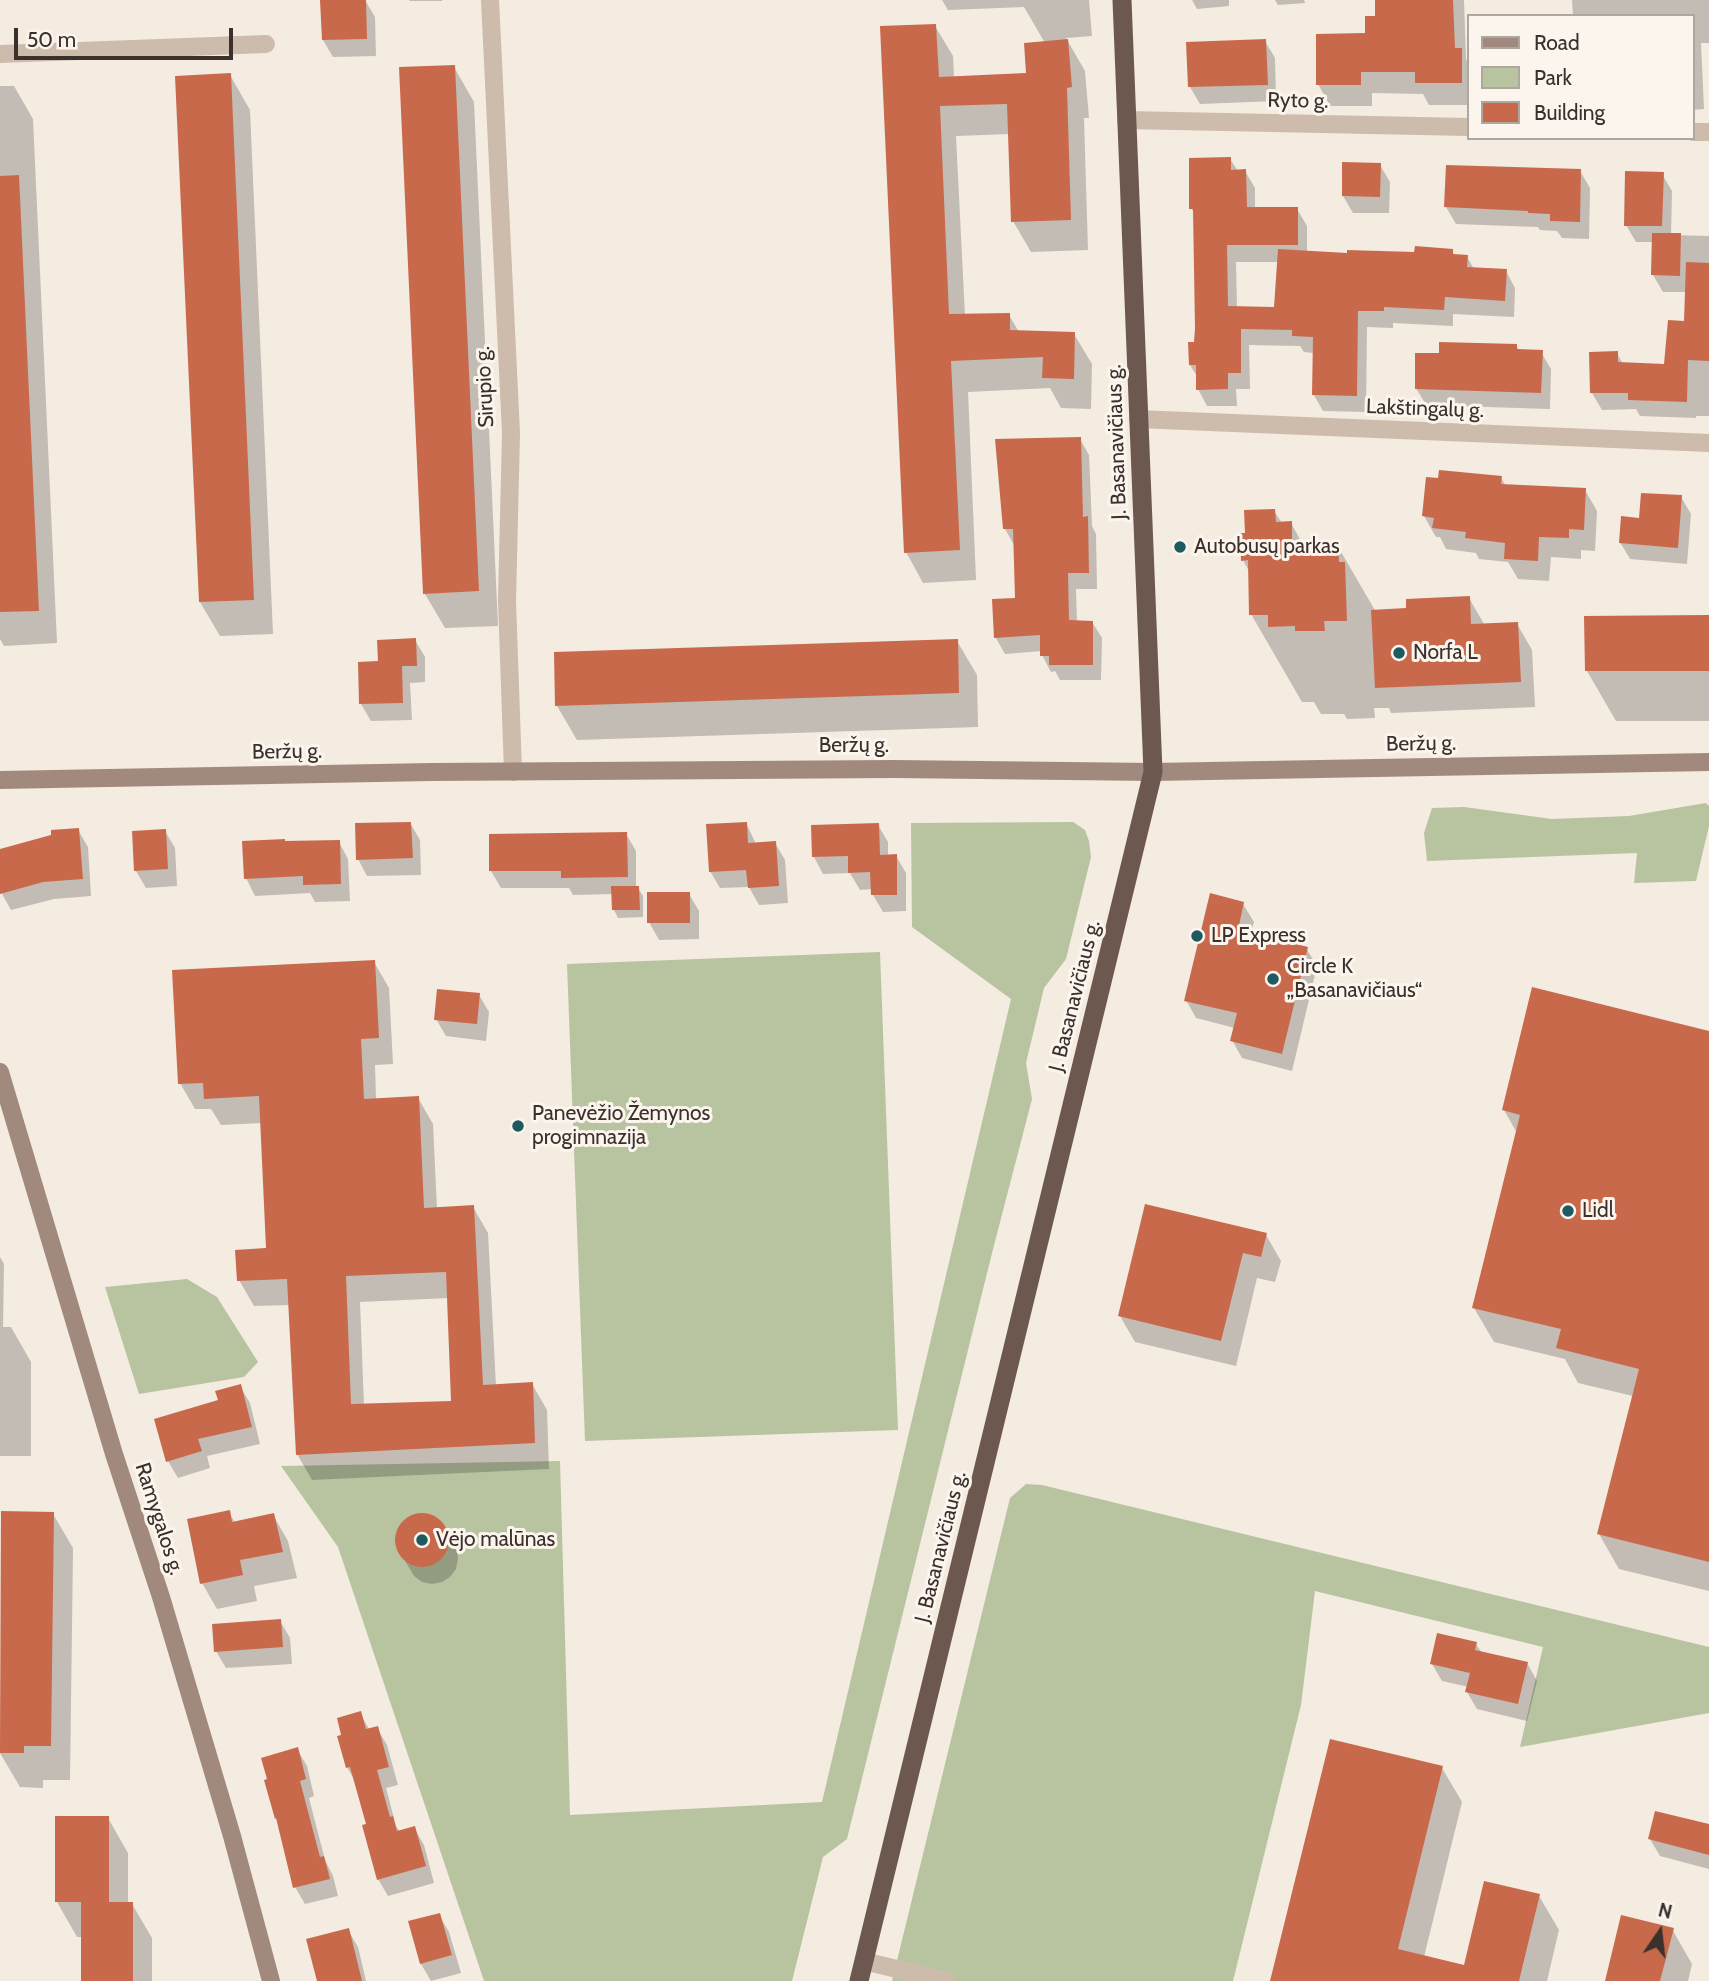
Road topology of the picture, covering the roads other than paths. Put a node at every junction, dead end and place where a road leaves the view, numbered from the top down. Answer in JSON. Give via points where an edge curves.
{"nodes":[{"id":1,"x":490,"y":0,"type":"edge"},
{"id":2,"x":1122,"y":0,"type":"edge"},
{"id":3,"x":266,"y":44,"type":"dead end"},
{"id":4,"x":0,"y":54,"type":"edge"},
{"id":5,"x":1126,"y":120,"type":"junction"},
{"id":6,"x":1468,"y":127,"type":"edge"},
{"id":7,"x":1138,"y":419,"type":"junction"},
{"id":8,"x":1709,"y":443,"type":"edge"},
{"id":9,"x":1709,"y":762,"type":"edge"},
{"id":10,"x":513,"y":772,"type":"junction"},
{"id":11,"x":1153,"y":772,"type":"junction"},
{"id":12,"x":0,"y":780,"type":"edge"},
{"id":13,"x":0,"y":1072,"type":"edge"},
{"id":14,"x":864,"y":1961,"type":"junction"},
{"id":15,"x":271,"y":1981,"type":"edge"},
{"id":16,"x":859,"y":1981,"type":"edge"},
{"id":17,"x":946,"y":1981,"type":"edge"}],
"edges":[{"from":1,"to":10,"type":"street","name":"Sirupio g.","via":[[511,433],[508,601]]},
{"from":2,"to":5,"type":"highway","name":"J. Basanavičiaus g."},
{"from":3,"to":4,"type":"street"},
{"from":5,"to":6,"type":"street","name":"Ryto g."},
{"from":5,"to":7,"type":"highway","name":"J. Basanavičiaus g."},
{"from":7,"to":8,"type":"street","name":"Lakštingalų g."},
{"from":7,"to":11,"type":"highway","name":"J. Basanavičiaus g."},
{"from":9,"to":11,"type":"main road","name":"Beržų g."},
{"from":10,"to":11,"type":"main road","name":"Beržų g."},
{"from":10,"to":12,"type":"main road","name":"Beržų g."},
{"from":11,"to":14,"type":"highway","name":"J. Basanavičiaus g."},
{"from":13,"to":15,"type":"main road","name":"Ramygalos g.","via":[[169,1623]]},
{"from":14,"to":16,"type":"highway","name":"J. Basanavičiaus g."},
{"from":14,"to":17,"type":"street"}]}
